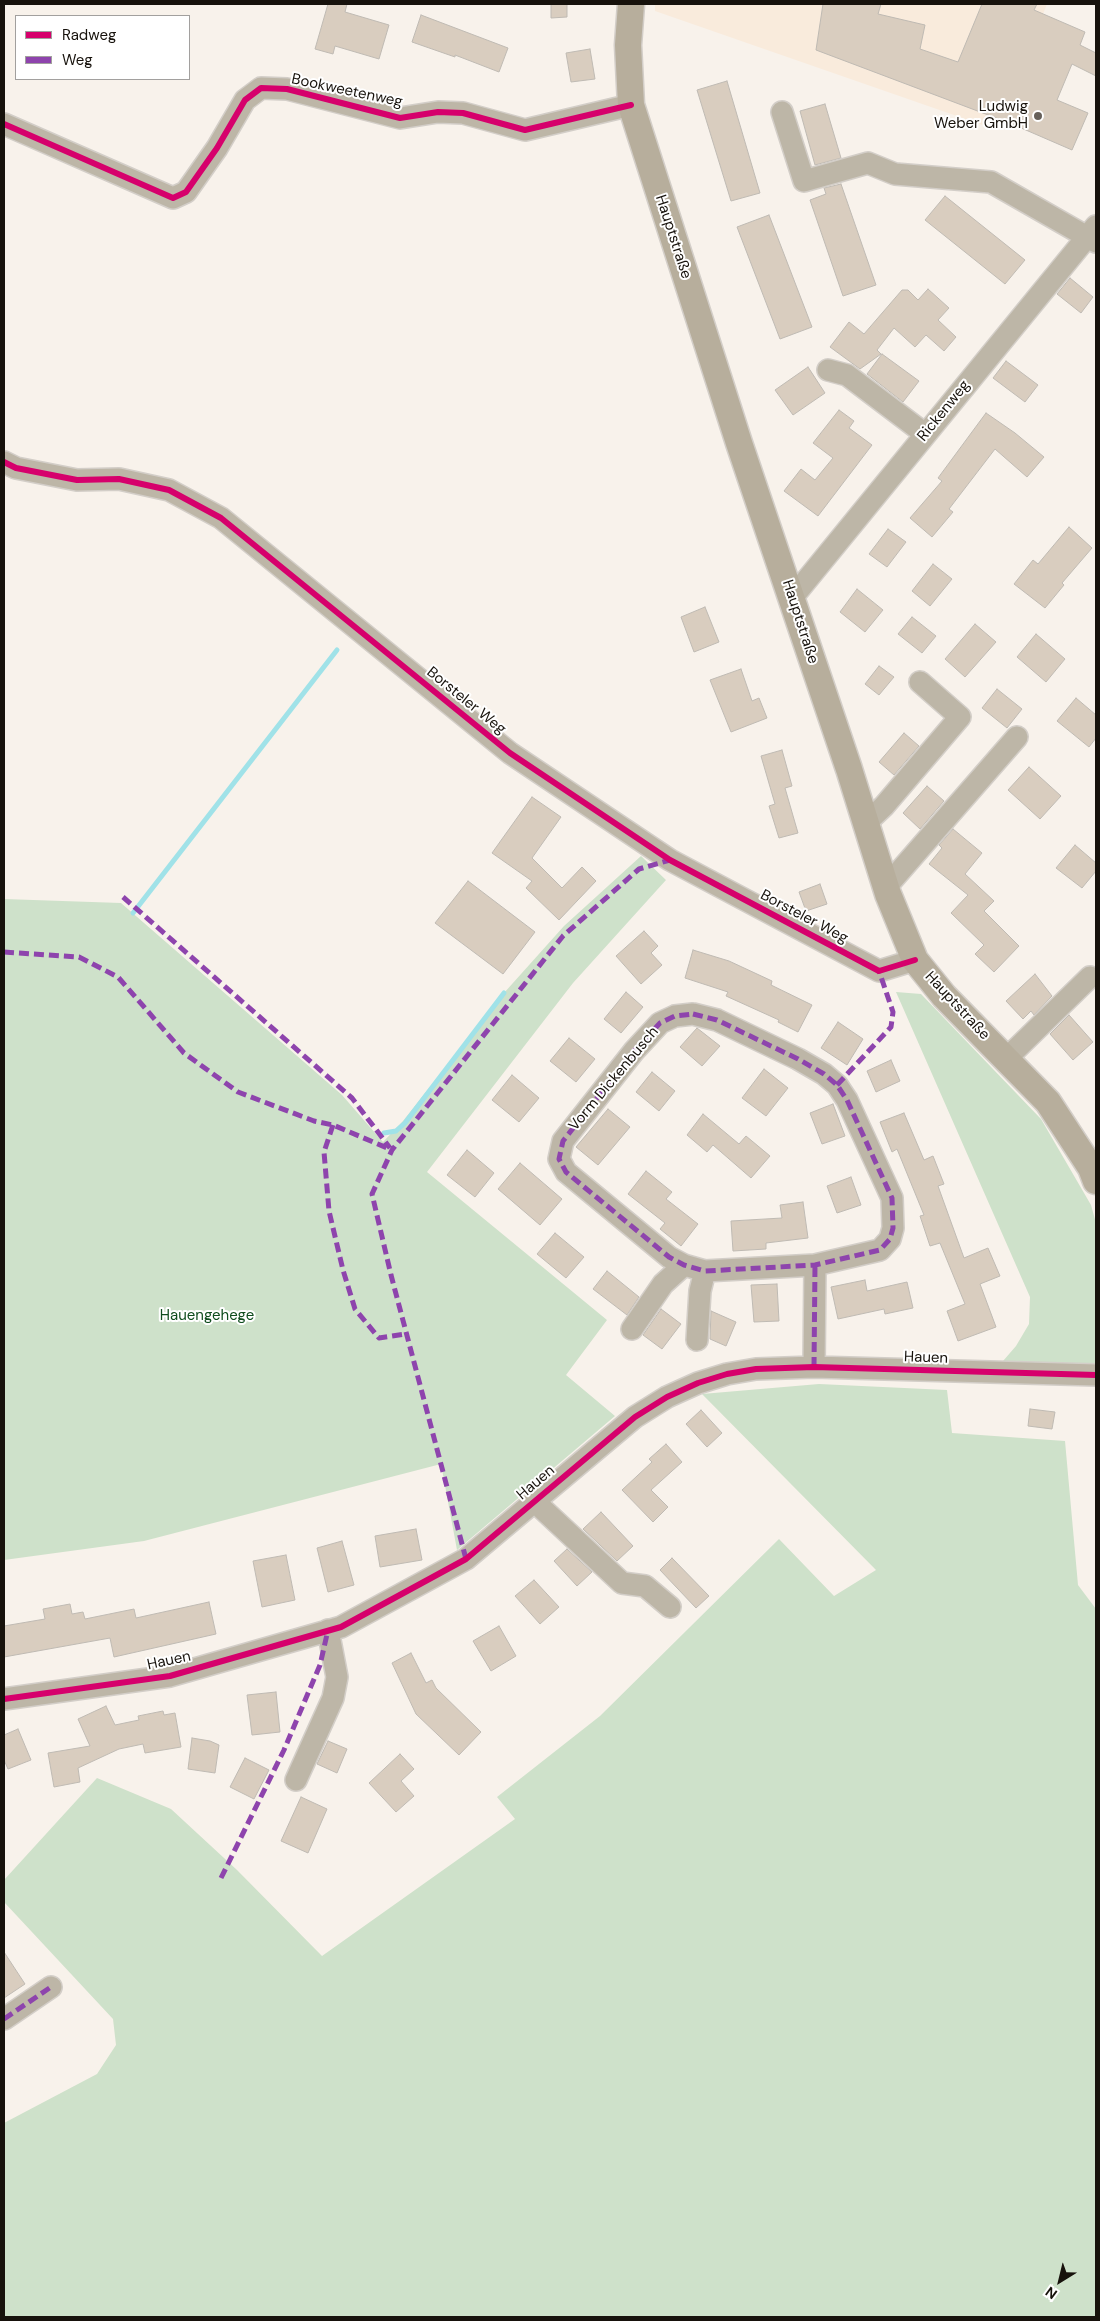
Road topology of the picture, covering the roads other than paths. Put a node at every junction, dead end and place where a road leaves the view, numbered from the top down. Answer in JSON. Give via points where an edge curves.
{"nodes":[{"id":1,"x":631,"y":4,"type":"edge"},
{"id":2,"x":631,"y":105,"type":"junction"},
{"id":3,"x":782,"y":112,"type":"dead end"},
{"id":4,"x":4,"y":124,"type":"edge"},
{"id":5,"x":1093,"y":234,"type":"edge"},
{"id":6,"x":828,"y":370,"type":"dead end"},
{"id":7,"x":925,"y":434,"type":"junction"},
{"id":8,"x":4,"y":462,"type":"edge"},
{"id":9,"x":792,"y":598,"type":"junction"},
{"id":10,"x":920,"y":682,"type":"dead end"},
{"id":11,"x":1017,"y":738,"type":"dead end"},
{"id":12,"x":865,"y":824,"type":"junction"},
{"id":13,"x":917,"y":837,"type":"dead end"},
{"id":14,"x":883,"y":881,"type":"junction"},
{"id":15,"x":915,"y":960,"type":"junction"},
{"id":16,"x":1090,"y":977,"type":"dead end"},
{"id":17,"x":1006,"y":1059,"type":"junction"},
{"id":18,"x":1096,"y":1181,"type":"edge"},
{"id":19,"x":684,"y":1265,"type":"junction"},
{"id":20,"x":815,"y":1265,"type":"junction"},
{"id":21,"x":706,"y":1271,"type":"junction"},
{"id":22,"x":632,"y":1329,"type":"dead end"},
{"id":23,"x":697,"y":1340,"type":"dead end"},
{"id":24,"x":814,"y":1367,"type":"junction"},
{"id":25,"x":1096,"y":1375,"type":"edge"},
{"id":26,"x":534,"y":1501,"type":"junction"},
{"id":27,"x":670,"y":1607,"type":"dead end"},
{"id":28,"x":328,"y":1630,"type":"junction"},
{"id":29,"x":4,"y":1699,"type":"edge"},
{"id":30,"x":296,"y":1780,"type":"dead end"},
{"id":31,"x":52,"y":1987,"type":"dead end"},
{"id":32,"x":4,"y":2019,"type":"edge"}],
"edges":[{"from":1,"to":2,"type":"main road","name":"Hauptstraße","via":[[628,45]]},
{"from":2,"to":4,"type":"street","name":"Bookweetenweg","via":[[524,130],[463,113],[438,112],[400,118],[287,90],[261,88],[245,100],[186,192],[173,198]]},
{"from":2,"to":9,"type":"main road","name":"Hauptstraße"},
{"from":3,"to":5,"type":"street","via":[[804,181],[868,163],[894,174],[991,182]]},
{"from":5,"to":7,"type":"street","name":"Rickenweg"},
{"from":6,"to":7,"type":"street","via":[[847,375]]},
{"from":7,"to":9,"type":"street","name":"Rickenweg"},
{"from":8,"to":15,"type":"street","name":"Borsteler Weg","via":[[16,468],[77,480],[119,479],[169,490],[221,518],[510,753],[661,855],[879,971]]},
{"from":9,"to":12,"type":"main road","name":"Hauptstraße"},
{"from":10,"to":12,"type":"street","via":[[960,716]]},
{"from":11,"to":14,"type":"street"},
{"from":12,"to":14,"type":"main road","name":"Hauptstraße"},
{"from":13,"to":14,"type":"street"},
{"from":14,"to":15,"type":"main road","name":"Hauptstraße"},
{"from":15,"to":17,"type":"main road","name":"Hauptstraße","via":[[944,996]]},
{"from":16,"to":17,"type":"street"},
{"from":17,"to":18,"type":"main road","name":"Hauptstraße","via":[[1048,1102]]},
{"from":19,"to":20,"type":"street","name":"Vorm Dickenbusch","via":[[668,1257],[566,1172],[559,1159],[563,1141],[660,1023],[675,1016],[694,1014],[717,1020],[798,1060],[838,1085],[847,1100],[892,1198],[893,1228],[890,1239],[880,1250]]},
{"from":19,"to":21,"type":"street","name":"Vorm Dickenbusch"},
{"from":19,"to":22,"type":"street","via":[[663,1284]]},
{"from":20,"to":21,"type":"street","name":"Vorm Dickenbusch"},
{"from":20,"to":24,"type":"street"},
{"from":21,"to":23,"type":"street","via":[[700,1291]]},
{"from":24,"to":25,"type":"street","name":"Hauen"},
{"from":24,"to":26,"type":"street","name":"Hauen","via":[[756,1369],[727,1374],[667,1397],[635,1416]]},
{"from":26,"to":27,"type":"street","via":[[622,1583],[645,1586]]},
{"from":26,"to":28,"type":"street","name":"Hauen","via":[[466,1559],[341,1627]]},
{"from":28,"to":29,"type":"street","name":"Hauen","via":[[170,1676]]},
{"from":28,"to":30,"type":"street","via":[[337,1677],[333,1698]]},
{"from":31,"to":32,"type":"street"}]}
